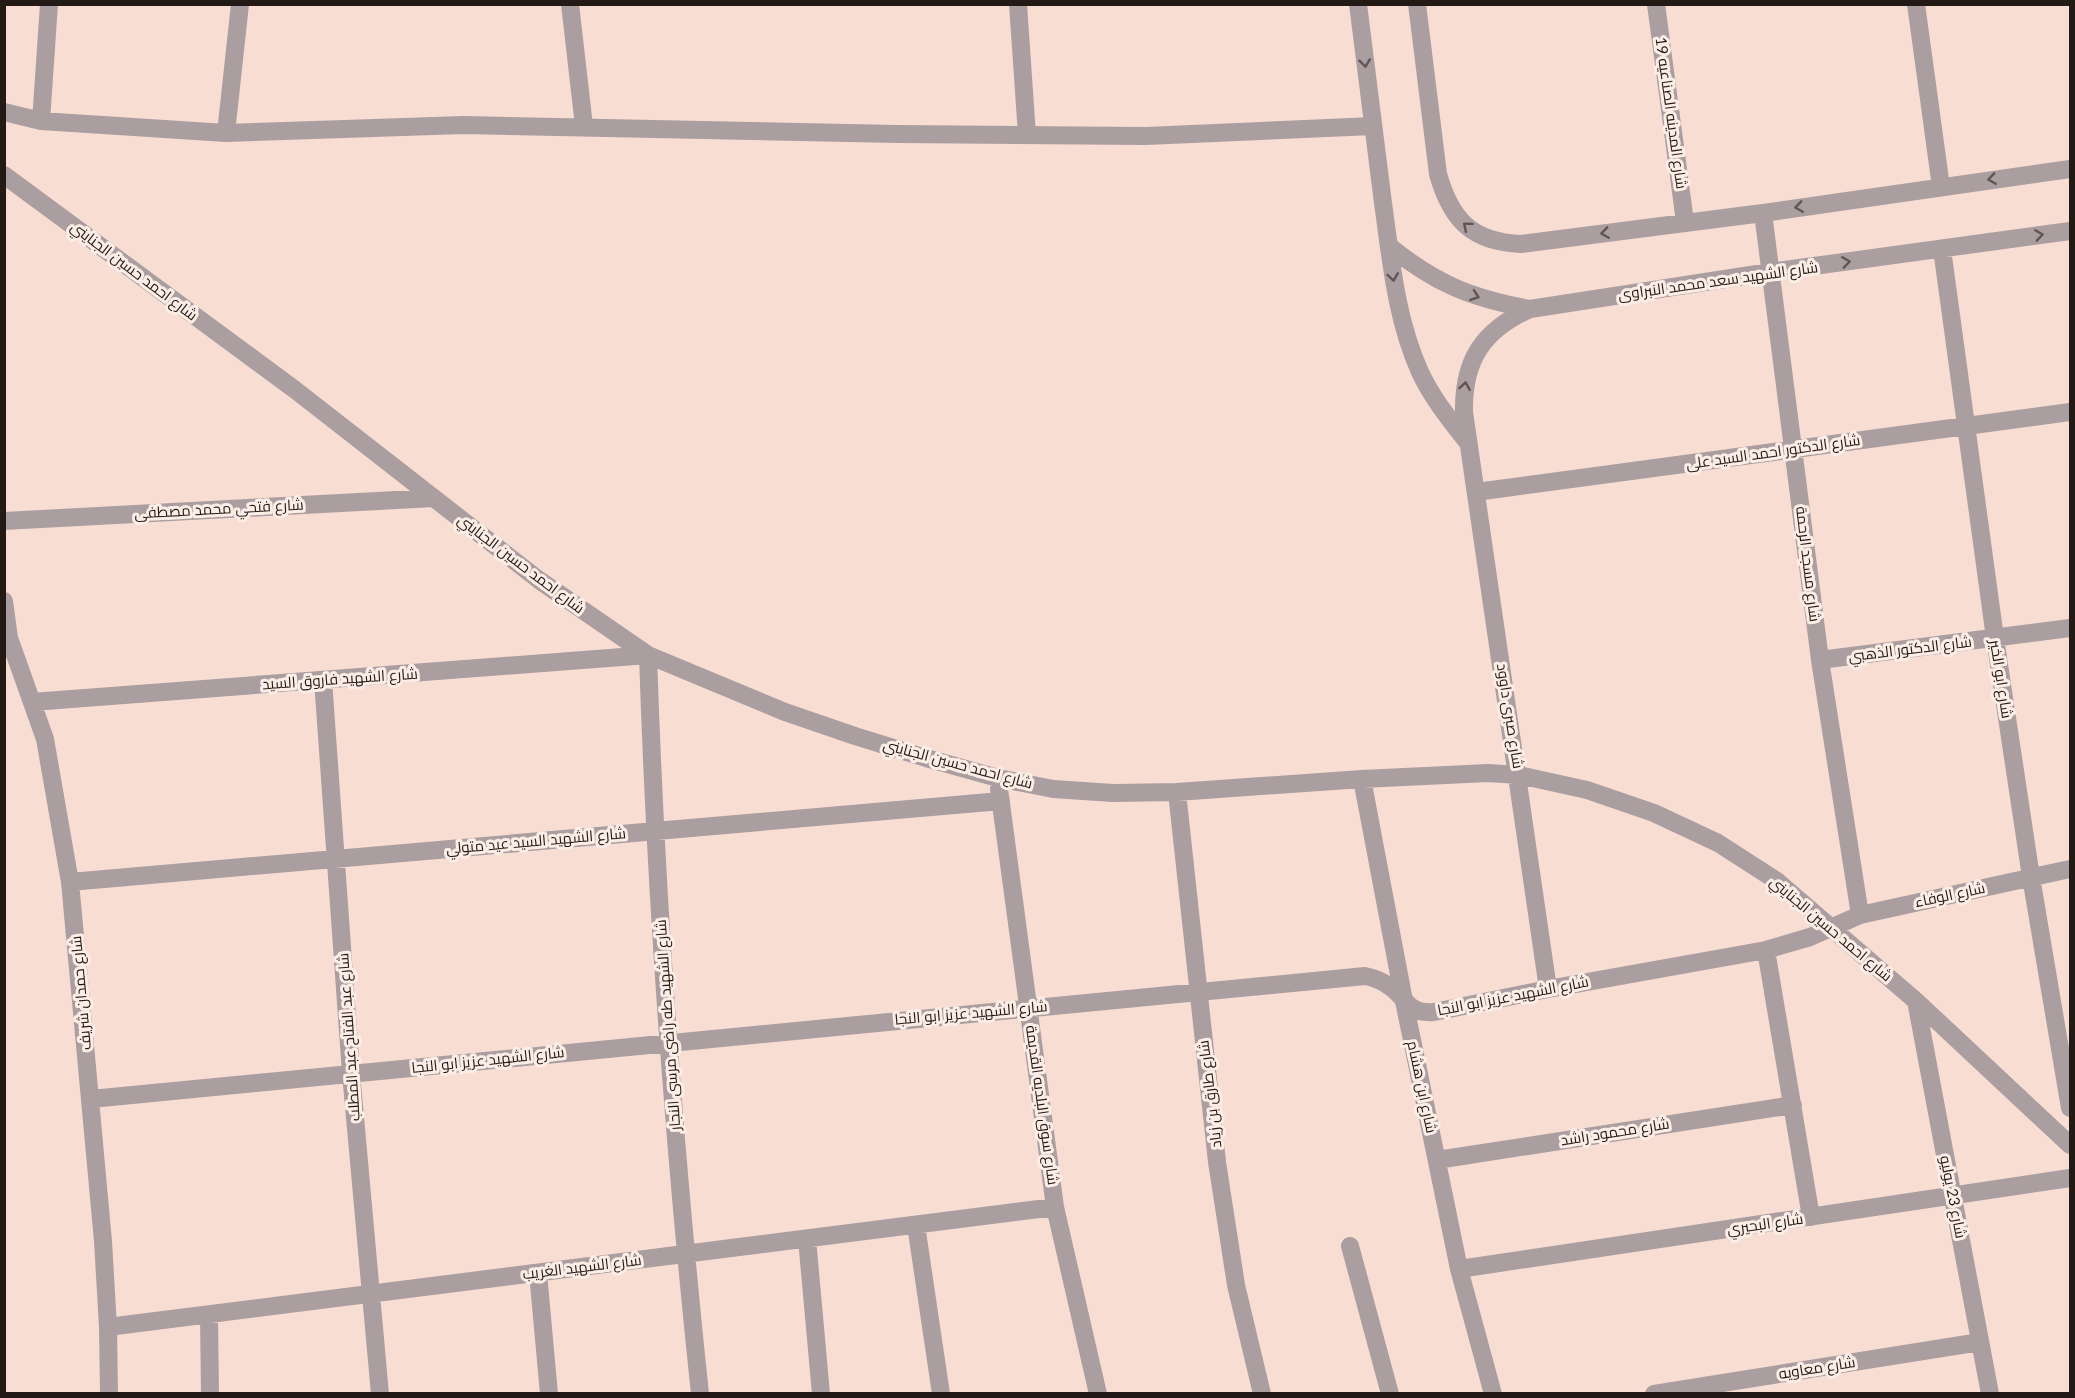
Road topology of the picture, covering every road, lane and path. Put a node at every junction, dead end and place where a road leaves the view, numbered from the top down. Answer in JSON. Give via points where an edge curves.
{"nodes":[{"id":1,"x":49,"y":4,"type":"edge"},
{"id":2,"x":240,"y":4,"type":"edge"},
{"id":3,"x":570,"y":4,"type":"edge"},
{"id":4,"x":1018,"y":4,"type":"edge"},
{"id":5,"x":1358,"y":4,"type":"edge"},
{"id":6,"x":1417,"y":4,"type":"edge"},
{"id":7,"x":1656,"y":4,"type":"edge"},
{"id":8,"x":1916,"y":4,"type":"edge"},
{"id":9,"x":4,"y":112,"type":"edge"},
{"id":10,"x":41,"y":121,"type":"junction"},
{"id":11,"x":584,"y":126,"type":"junction"},
{"id":12,"x":1373,"y":126,"type":"junction"},
{"id":13,"x":226,"y":133,"type":"junction"},
{"id":14,"x":1027,"y":135,"type":"junction"},
{"id":15,"x":2070,"y":168,"type":"edge"},
{"id":16,"x":4,"y":175,"type":"edge"},
{"id":17,"x":1941,"y":186,"type":"junction"},
{"id":18,"x":1762,"y":213,"type":"junction"},
{"id":19,"x":1685,"y":222,"type":"junction"},
{"id":20,"x":2070,"y":231,"type":"edge"},
{"id":21,"x":1389,"y":246,"type":"junction"},
{"id":22,"x":1942,"y":249,"type":"junction"},
{"id":23,"x":1770,"y":272,"type":"junction"},
{"id":24,"x":1530,"y":309,"type":"junction"},
{"id":25,"x":2070,"y":412,"type":"edge"},
{"id":26,"x":1966,"y":426,"type":"junction"},
{"id":27,"x":1469,"y":444,"type":"junction"},
{"id":28,"x":1793,"y":449,"type":"junction"},
{"id":29,"x":1476,"y":492,"type":"junction"},
{"id":30,"x":434,"y":498,"type":"junction"},
{"id":31,"x":4,"y":520,"type":"edge"},
{"id":32,"x":4,"y":601,"type":"edge"},
{"id":33,"x":2070,"y":628,"type":"edge"},
{"id":34,"x":1995,"y":638,"type":"junction"},
{"id":35,"x":648,"y":655,"type":"junction"},
{"id":36,"x":1820,"y":660,"type":"junction"},
{"id":37,"x":323,"y":680,"type":"junction"},
{"id":38,"x":32,"y":702,"type":"junction"},
{"id":39,"x":1519,"y":775,"type":"junction"},
{"id":40,"x":998,"y":778,"type":"junction"},
{"id":41,"x":1362,"y":779,"type":"junction"},
{"id":42,"x":1177,"y":792,"type":"junction"},
{"id":43,"x":1001,"y":801,"type":"junction"},
{"id":44,"x":654,"y":831,"type":"junction"},
{"id":45,"x":335,"y":859,"type":"junction"},
{"id":46,"x":2070,"y":869,"type":"edge"},
{"id":47,"x":2031,"y":877,"type":"junction"},
{"id":48,"x":70,"y":882,"type":"junction"},
{"id":49,"x":1860,"y":915,"type":"junction"},
{"id":50,"x":1832,"y":927,"type":"junction"},
{"id":51,"x":1766,"y":951,"type":"junction"},
{"id":52,"x":1548,"y":988,"type":"junction"},
{"id":53,"x":1198,"y":991,"type":"junction"},
{"id":54,"x":1404,"y":1001,"type":"junction"},
{"id":55,"x":1916,"y":1001,"type":"junction"},
{"id":56,"x":1029,"y":1007,"type":"junction"},
{"id":57,"x":669,"y":1042,"type":"junction"},
{"id":58,"x":351,"y":1073,"type":"junction"},
{"id":59,"x":91,"y":1099,"type":"junction"},
{"id":60,"x":1793,"y":1105,"type":"junction"},
{"id":61,"x":2070,"y":1108,"type":"edge"},
{"id":62,"x":2070,"y":1145,"type":"edge"},
{"id":63,"x":1437,"y":1160,"type":"junction"},
{"id":64,"x":2070,"y":1178,"type":"edge"},
{"id":65,"x":1952,"y":1195,"type":"junction"},
{"id":66,"x":1055,"y":1207,"type":"junction"},
{"id":67,"x":1811,"y":1217,"type":"junction"},
{"id":68,"x":915,"y":1225,"type":"junction"},
{"id":69,"x":807,"y":1239,"type":"junction"},
{"id":70,"x":1350,"y":1246,"type":"dead end"},
{"id":71,"x":685,"y":1254,"type":"junction"},
{"id":72,"x":1460,"y":1269,"type":"junction"},
{"id":73,"x":538,"y":1273,"type":"junction"},
{"id":74,"x":371,"y":1294,"type":"junction"},
{"id":75,"x":209,"y":1315,"type":"junction"},
{"id":76,"x":108,"y":1327,"type":"junction"},
{"id":77,"x":1980,"y":1342,"type":"junction"},
{"id":78,"x":1660,"y":1393,"type":"edge"},
{"id":79,"x":109,"y":1394,"type":"edge"},
{"id":80,"x":210,"y":1394,"type":"edge"},
{"id":81,"x":380,"y":1394,"type":"edge"},
{"id":82,"x":549,"y":1394,"type":"edge"},
{"id":83,"x":700,"y":1394,"type":"edge"},
{"id":84,"x":821,"y":1394,"type":"edge"},
{"id":85,"x":941,"y":1394,"type":"edge"},
{"id":86,"x":1098,"y":1394,"type":"edge"},
{"id":87,"x":1262,"y":1394,"type":"edge"},
{"id":88,"x":1390,"y":1394,"type":"edge"},
{"id":89,"x":1493,"y":1394,"type":"edge"},
{"id":90,"x":1654,"y":1394,"type":"edge"},
{"id":91,"x":1990,"y":1394,"type":"edge"}],
"edges":[{"from":1,"to":10,"type":"street"},
{"from":2,"to":13,"type":"street"},
{"from":3,"to":11,"type":"street"},
{"from":4,"to":14,"type":"street"},
{"from":5,"to":12,"type":"street","one_way":true},
{"from":19,"to":6,"type":"street","one_way":true,"via":[[1521,244],[1496,241],[1472,231],[1446,198],[1438,174]]},
{"from":7,"to":19,"type":"street","name":"شارع المدينه الصناعيه 19"},
{"from":8,"to":17,"type":"street"},
{"from":9,"to":10,"type":"street"},
{"from":10,"to":13,"type":"street"},
{"from":11,"to":13,"type":"street","via":[[463,125]]},
{"from":11,"to":14,"type":"street"},
{"from":12,"to":14,"type":"street","via":[[1146,135]]},
{"from":12,"to":21,"type":"street"},
{"from":15,"to":17,"type":"street","one_way":true},
{"from":16,"to":30,"type":"street","name":"شارع احمد حسين الجنايني","via":[[294,389]]},
{"from":17,"to":18,"type":"street","one_way":true},
{"from":18,"to":19,"type":"street"},
{"from":18,"to":23,"type":"street","name":"شارع مسجد الرحمة"},
{"from":22,"to":20,"type":"street","name":"شارع الشهيد سعد محمد النبراوى","one_way":true},
{"from":21,"to":24,"type":"street","one_way":true,"via":[[1431,277],[1455,289]]},
{"from":21,"to":27,"type":"street","one_way":true,"via":[[1404,332],[1420,372],[1442,410]]},
{"from":23,"to":22,"type":"street","name":"شارع الشهيد سعد محمد النبراوى","one_way":true},
{"from":22,"to":26,"type":"street","name":"شارع ابو الخير"},
{"from":23,"to":24,"type":"street","name":"شارع الشهيد سعد محمد النبراوى"},
{"from":23,"to":28,"type":"street","name":"شارع مسجد الرحمة"},
{"from":27,"to":24,"type":"street","name":"شارع الشهيد سعد محمد النبراوى","one_way":true,"via":[[1464,390],[1478,348],[1510,318]]},
{"from":25,"to":26,"type":"street","name":"شارع الدكتور احمد السيد على"},
{"from":26,"to":28,"type":"street","name":"شارع الدكتور احمد السيد على"},
{"from":26,"to":34,"type":"street","name":"شارع ابو الخير"},
{"from":27,"to":29,"type":"street","name":"شارع صبرى داوود"},
{"from":28,"to":29,"type":"street","name":"شارع الدكتور احمد السيد على"},
{"from":28,"to":36,"type":"street","name":"شارع مسجد الرحمة"},
{"from":29,"to":39,"type":"street","name":"شارع صبرى داوود"},
{"from":30,"to":31,"type":"street","name":"شارع فتحي محمد مصطفى"},
{"from":30,"to":35,"type":"street","name":"شارع احمد حسين الجنايني","via":[[539,580]]},
{"from":32,"to":38,"type":"street","name":"شارع حمدان شريف","via":[[9,638]]},
{"from":33,"to":34,"type":"street","name":"شارع الدكتور الذهبي"},
{"from":34,"to":36,"type":"street","name":"شارع الدكتور الذهبي"},
{"from":34,"to":47,"type":"street","name":"شارع ابو الخير"},
{"from":35,"to":37,"type":"street","name":"شارع الشهيد فاروق السيد"},
{"from":35,"to":40,"type":"street","name":"شارع احمد حسين الجنايني","via":[[815,722]]},
{"from":35,"to":44,"type":"street","name":"شارع الشهيد طه راضى مرسى النجار"},
{"from":36,"to":49,"type":"street","name":"شارع مسجد الرحمة"},
{"from":37,"to":38,"type":"street","name":"شارع الشهيد فاروق السيد"},
{"from":37,"to":45,"type":"street","name":"شارع عبد الفتاح عبد المطلب"},
{"from":38,"to":48,"type":"street","name":"شارع حمدان شريف","via":[[45,739]]},
{"from":39,"to":41,"type":"street","name":"شارع احمد حسين الجنايني"},
{"from":39,"to":50,"type":"street","name":"شارع احمد حسين الجنايني","via":[[1598,794],[1654,813],[1718,843],[1777,881]]},
{"from":39,"to":52,"type":"street","name":"شارع صبرى داوود"},
{"from":40,"to":42,"type":"street","name":"شارع احمد حسين الجنايني","via":[[1053,789]]},
{"from":40,"to":43,"type":"street","name":"شارع سوق البلديه القديمة"},
{"from":41,"to":42,"type":"street","name":"شارع احمد حسين الجنايني"},
{"from":41,"to":54,"type":"street","name":"شارع ابن هشام"},
{"from":42,"to":53,"type":"street","name":"شارع طارق بن زياد"},
{"from":43,"to":44,"type":"street","name":"شارع الشهيد السيد عيد متولي"},
{"from":43,"to":56,"type":"street","name":"شارع سوق البلديه القديمة"},
{"from":44,"to":45,"type":"street","name":"شارع الشهيد السيد عيد متولي"},
{"from":44,"to":57,"type":"street","name":"شارع الشهيد طه راضى مرسى النجار"},
{"from":45,"to":48,"type":"street","name":"شارع الشهيد السيد عيد متولي"},
{"from":45,"to":58,"type":"street","name":"شارع عبد الفتاح عبد المطلب"},
{"from":46,"to":47,"type":"street","name":"شارع الوفاء"},
{"from":47,"to":49,"type":"street","name":"شارع الوفاء"},
{"from":47,"to":61,"type":"street","name":"شارع ابو الخير"},
{"from":48,"to":59,"type":"street","name":"شارع حمدان شريف"},
{"from":49,"to":50,"type":"street","name":"شارع الوفاء"},
{"from":50,"to":51,"type":"street","name":"شارع الشهيد عزيز ابو النجا"},
{"from":50,"to":55,"type":"street","name":"شارع احمد حسين الجنايني"},
{"from":51,"to":52,"type":"street","name":"شارع الشهيد عزيز ابو النجا"},
{"from":51,"to":60,"type":"street"},
{"from":52,"to":54,"type":"street","name":"شارع الشهيد عزيز ابو النجا","via":[[1434,1012],[1417,1011]]},
{"from":53,"to":54,"type":"street","name":"شارع الشهيد عزيز ابو النجا","via":[[1365,975],[1384,982]]},
{"from":53,"to":56,"type":"street","name":"شارع الشهيد عزيز ابو النجا"},
{"from":53,"to":87,"type":"street","name":"شارع طارق بن زياد","via":[[1217,1162],[1236,1285]]},
{"from":54,"to":63,"type":"street","name":"شارع ابن هشام"},
{"from":55,"to":62,"type":"street","name":"شارع احمد حسين الجنايني"},
{"from":55,"to":65,"type":"street","name":"شارع 23 يوليو"},
{"from":56,"to":57,"type":"street","name":"شارع الشهيد عزيز ابو النجا"},
{"from":56,"to":66,"type":"street","name":"شارع سوق البلديه القديمة"},
{"from":57,"to":58,"type":"street","name":"شارع الشهيد عزيز ابو النجا"},
{"from":57,"to":71,"type":"street","name":"شارع الشهيد طه راضى مرسى النجار"},
{"from":58,"to":59,"type":"street","name":"شارع الشهيد عزيز ابو النجا"},
{"from":58,"to":74,"type":"street","name":"شارع عبد الفتاح عبد المطلب"},
{"from":59,"to":76,"type":"street","name":"شارع حمدان شريف"},
{"from":60,"to":63,"type":"street","name":"شارع محمود راشد"},
{"from":60,"to":67,"type":"street"},
{"from":63,"to":72,"type":"street","name":"شارع ابن هشام"},
{"from":64,"to":65,"type":"street","name":"شارع البحيري"},
{"from":65,"to":67,"type":"street","name":"شارع البحيري"},
{"from":65,"to":77,"type":"street","name":"شارع 23 يوليو"},
{"from":66,"to":68,"type":"street","name":"شارع الشهيد الغريب"},
{"from":66,"to":86,"type":"street","name":"شارع سوق البلديه القديمة"},
{"from":67,"to":72,"type":"street","name":"شارع البحيري"},
{"from":68,"to":69,"type":"street","name":"شارع الشهيد الغريب"},
{"from":68,"to":85,"type":"street"},
{"from":69,"to":71,"type":"street","name":"شارع الشهيد الغريب"},
{"from":69,"to":84,"type":"street"},
{"from":70,"to":88,"type":"street"},
{"from":71,"to":73,"type":"street","name":"شارع الشهيد الغريب"},
{"from":71,"to":83,"type":"street","name":"شارع الشهيد طه راضى مرسى النجار"},
{"from":72,"to":89,"type":"street","name":"شارع ابن هشام"},
{"from":73,"to":74,"type":"street","name":"شارع الشهيد الغريب"},
{"from":73,"to":82,"type":"street"},
{"from":74,"to":75,"type":"street","name":"شارع الشهيد الغريب"},
{"from":74,"to":81,"type":"street","name":"شارع عبد الفتاح عبد المطلب"},
{"from":75,"to":76,"type":"street","name":"شارع الشهيد الغريب"},
{"from":75,"to":80,"type":"street"},
{"from":76,"to":79,"type":"street","name":"شارع حمدان شريف"},
{"from":77,"to":78,"type":"street","name":"شارع معاويه"},
{"from":77,"to":91,"type":"street","name":"شارع 23 يوليو"},
{"from":78,"to":90,"type":"street","name":"شارع معاويه"}]}
